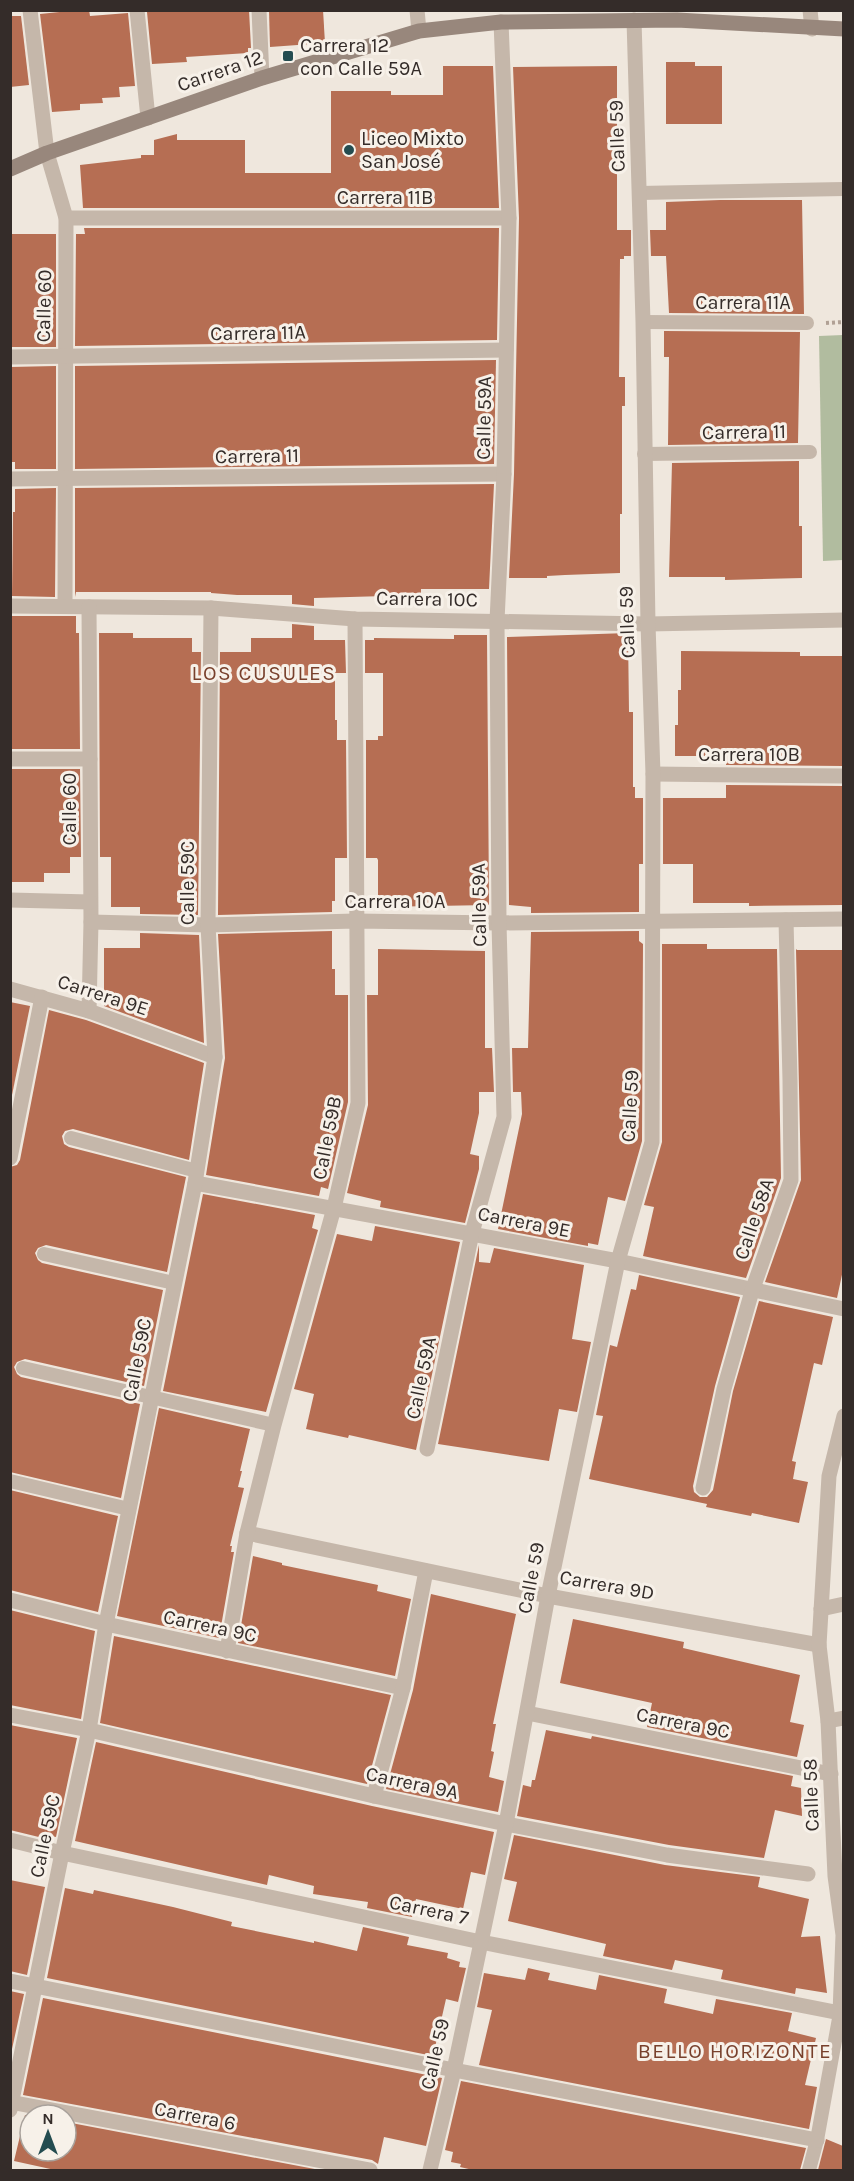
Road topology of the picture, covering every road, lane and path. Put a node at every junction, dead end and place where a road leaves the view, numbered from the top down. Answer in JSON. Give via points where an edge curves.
{"nodes":[{"id":1,"x":30,"y":10,"type":"edge"},
{"id":2,"x":137,"y":10,"type":"edge"},
{"id":3,"x":259,"y":10,"type":"edge"},
{"id":4,"x":417,"y":10,"type":"edge"},
{"id":5,"x":810,"y":10,"type":"edge"},
{"id":6,"x":677,"y":15,"type":"edge"},
{"id":7,"x":634,"y":20,"type":"junction"},
{"id":8,"x":501,"y":22,"type":"junction"},
{"id":9,"x":812,"y":28,"type":"junction"},
{"id":10,"x":843,"y":29,"type":"edge"},
{"id":11,"x":419,"y":31,"type":"junction"},
{"id":12,"x":262,"y":78,"type":"junction"},
{"id":13,"x":148,"y":118,"type":"junction"},
{"id":14,"x":47,"y":153,"type":"junction"},
{"id":15,"x":10,"y":169,"type":"edge"},
{"id":16,"x":843,"y":189,"type":"edge"},
{"id":17,"x":640,"y":193,"type":"junction"},
{"id":18,"x":66,"y":218,"type":"junction"},
{"id":19,"x":509,"y":218,"type":"junction"},
{"id":20,"x":643,"y":322,"type":"junction"},
{"id":21,"x":807,"y":323,"type":"dead end"},
{"id":22,"x":506,"y":350,"type":"junction"},
{"id":23,"x":10,"y":357,"type":"edge"},
{"id":24,"x":64,"y":358,"type":"junction"},
{"id":25,"x":810,"y":452,"type":"dead end"},
{"id":26,"x":644,"y":454,"type":"junction"},
{"id":27,"x":504,"y":474,"type":"junction"},
{"id":28,"x":10,"y":479,"type":"edge"},
{"id":29,"x":65,"y":479,"type":"junction"},
{"id":30,"x":10,"y":606,"type":"edge"},
{"id":31,"x":65,"y":606,"type":"junction"},
{"id":32,"x":89,"y":607,"type":"junction"},
{"id":33,"x":211,"y":608,"type":"junction"},
{"id":34,"x":355,"y":619,"type":"junction"},
{"id":35,"x":843,"y":620,"type":"edge"},
{"id":36,"x":497,"y":621,"type":"junction"},
{"id":37,"x":648,"y":624,"type":"junction"},
{"id":38,"x":10,"y":759,"type":"edge"},
{"id":39,"x":90,"y":759,"type":"junction"},
{"id":40,"x":653,"y":774,"type":"junction"},
{"id":41,"x":843,"y":776,"type":"edge"},
{"id":42,"x":10,"y":900,"type":"edge"},
{"id":43,"x":90,"y":902,"type":"junction"},
{"id":44,"x":843,"y":919,"type":"edge"},
{"id":45,"x":786,"y":920,"type":"junction"},
{"id":46,"x":355,"y":921,"type":"junction"},
{"id":47,"x":653,"y":921,"type":"junction"},
{"id":48,"x":91,"y":922,"type":"junction"},
{"id":49,"x":500,"y":922,"type":"junction"},
{"id":50,"x":208,"y":925,"type":"junction"},
{"id":51,"x":10,"y":989,"type":"edge"},
{"id":52,"x":42,"y":997,"type":"junction"},
{"id":53,"x":89,"y":1011,"type":"junction"},
{"id":54,"x":215,"y":1057,"type":"junction"},
{"id":55,"x":71,"y":1138,"type":"dead end"},
{"id":56,"x":10,"y":1158,"type":"edge"},
{"id":57,"x":196,"y":1177,"type":"junction"},
{"id":58,"x":334,"y":1208,"type":"junction"},
{"id":59,"x":472,"y":1233,"type":"junction"},
{"id":60,"x":44,"y":1254,"type":"dead end"},
{"id":61,"x":618,"y":1261,"type":"junction"},
{"id":62,"x":174,"y":1283,"type":"junction"},
{"id":63,"x":752,"y":1291,"type":"junction"},
{"id":64,"x":843,"y":1309,"type":"edge"},
{"id":65,"x":23,"y":1368,"type":"dead end"},
{"id":66,"x":151,"y":1398,"type":"junction"},
{"id":67,"x":843,"y":1416,"type":"edge"},
{"id":68,"x":274,"y":1425,"type":"junction"},
{"id":69,"x":427,"y":1449,"type":"dead end"},
{"id":70,"x":836,"y":1474,"type":"edge"},
{"id":71,"x":10,"y":1481,"type":"edge"},
{"id":72,"x":703,"y":1488,"type":"dead end"},
{"id":73,"x":129,"y":1509,"type":"junction"},
{"id":74,"x":247,"y":1533,"type":"junction"},
{"id":75,"x":426,"y":1571,"type":"junction"},
{"id":76,"x":548,"y":1596,"type":"junction"},
{"id":77,"x":10,"y":1600,"type":"edge"},
{"id":78,"x":843,"y":1604,"type":"edge"},
{"id":79,"x":821,"y":1609,"type":"junction"},
{"id":80,"x":106,"y":1624,"type":"junction"},
{"id":81,"x":819,"y":1645,"type":"junction"},
{"id":82,"x":227,"y":1651,"type":"junction"},
{"id":83,"x":402,"y":1688,"type":"junction"},
{"id":84,"x":527,"y":1713,"type":"junction"},
{"id":85,"x":10,"y":1715,"type":"edge"},
{"id":86,"x":836,"y":1719,"type":"edge"},
{"id":87,"x":89,"y":1730,"type":"junction"},
{"id":88,"x":831,"y":1774,"type":"junction"},
{"id":89,"x":374,"y":1796,"type":"junction"},
{"id":90,"x":506,"y":1824,"type":"junction"},
{"id":91,"x":10,"y":1840,"type":"edge"},
{"id":92,"x":62,"y":1853,"type":"junction"},
{"id":93,"x":808,"y":1874,"type":"dead end"},
{"id":94,"x":843,"y":1935,"type":"edge"},
{"id":95,"x":481,"y":1942,"type":"junction"},
{"id":96,"x":10,"y":1981,"type":"edge"},
{"id":97,"x":34,"y":1986,"type":"junction"},
{"id":98,"x":840,"y":2013,"type":"junction"},
{"id":99,"x":454,"y":2070,"type":"junction"},
{"id":100,"x":11,"y":2105,"type":"edge"},
{"id":101,"x":817,"y":2140,"type":"junction"},
{"id":102,"x":370,"y":2170,"type":"edge"},
{"id":103,"x":430,"y":2170,"type":"edge"},
{"id":104,"x":809,"y":2170,"type":"edge"}],
"edges":[{"from":1,"to":14,"type":"street","name":"Calle 60"},
{"from":2,"to":13,"type":"street"},
{"from":3,"to":12,"type":"street"},
{"from":4,"to":11,"type":"street"},
{"from":5,"to":9,"type":"street"},
{"from":6,"to":7,"type":"main road","name":"Carrera 12"},
{"from":6,"to":9,"type":"main road","name":"Carrera 12"},
{"from":7,"to":8,"type":"main road","name":"Carrera 12"},
{"from":7,"to":17,"type":"street","name":"Calle 59"},
{"from":8,"to":11,"type":"main road","name":"Carrera 12"},
{"from":8,"to":19,"type":"street"},
{"from":9,"to":10,"type":"main road","name":"Carrera 12"},
{"from":11,"to":12,"type":"main road","name":"Carrera 12"},
{"from":12,"to":13,"type":"main road","name":"Carrera 12"},
{"from":13,"to":14,"type":"main road","name":"Carrera 12"},
{"from":14,"to":15,"type":"main road","name":"Carrera 12"},
{"from":14,"to":18,"type":"street","name":"Calle 60"},
{"from":16,"to":17,"type":"lane"},
{"from":17,"to":20,"type":"street","name":"Calle 59"},
{"from":18,"to":19,"type":"street","name":"Carrera 11B"},
{"from":18,"to":24,"type":"street","name":"Calle 60"},
{"from":19,"to":22,"type":"street","name":"Calle 59A"},
{"from":20,"to":21,"type":"lane","name":"Carrera 11A"},
{"from":20,"to":26,"type":"street","name":"Calle 59"},
{"from":22,"to":24,"type":"street","name":"Carrera 11A"},
{"from":22,"to":27,"type":"street","name":"Calle 59A"},
{"from":23,"to":24,"type":"street","name":"Carrera 11A"},
{"from":24,"to":29,"type":"street","name":"Calle 60"},
{"from":25,"to":26,"type":"lane","name":"Carrera 11"},
{"from":26,"to":37,"type":"street","name":"Calle 59"},
{"from":27,"to":29,"type":"street","name":"Carrera 11"},
{"from":27,"to":36,"type":"street","name":"Calle 59A"},
{"from":28,"to":29,"type":"street","name":"Carrera 11"},
{"from":29,"to":31,"type":"street","name":"Calle 60"},
{"from":30,"to":31,"type":"street","name":"Carrera 10C"},
{"from":31,"to":32,"type":"street","name":"Carrera 10C"},
{"from":32,"to":33,"type":"street","name":"Carrera 10C"},
{"from":32,"to":39,"type":"street","name":"Calle 60"},
{"from":33,"to":34,"type":"street","name":"Carrera 10C"},
{"from":33,"to":50,"type":"street","name":"Calle 59C"},
{"from":34,"to":36,"type":"street","name":"Carrera 10C"},
{"from":34,"to":46,"type":"street","name":"Calle 59B"},
{"from":35,"to":37,"type":"street","name":"Carrera 10C"},
{"from":36,"to":37,"type":"street","name":"Carrera 10C"},
{"from":36,"to":49,"type":"street","name":"Calle 59A"},
{"from":37,"to":40,"type":"street","name":"Calle 59"},
{"from":38,"to":39,"type":"street"},
{"from":39,"to":43,"type":"street","name":"Calle 60"},
{"from":40,"to":41,"type":"street","name":"Carrera 10B"},
{"from":40,"to":47,"type":"street","name":"Calle 59"},
{"from":42,"to":43,"type":"street"},
{"from":43,"to":48,"type":"street","name":"Calle 60"},
{"from":44,"to":45,"type":"street","name":"Carrera 10A"},
{"from":45,"to":47,"type":"street","name":"Carrera 10A"},
{"from":45,"to":63,"type":"street","name":"Calle 58A","via":[[791,1180]]},
{"from":46,"to":49,"type":"street","name":"Carrera 10A"},
{"from":46,"to":50,"type":"street","name":"Carrera 10A"},
{"from":46,"to":58,"type":"street","name":"Calle 59B","via":[[358,1103]]},
{"from":47,"to":49,"type":"street","name":"Carrera 10A"},
{"from":47,"to":61,"type":"street","name":"Calle 59","via":[[652,1142]]},
{"from":48,"to":50,"type":"street","name":"Carrera 10A"},
{"from":48,"to":53,"type":"street","name":"Calle 60"},
{"from":49,"to":59,"type":"street","name":"Calle 59A","via":[[504,1118]]},
{"from":50,"to":54,"type":"street","name":"Calle 59C"},
{"from":51,"to":52,"type":"street","name":"Carrera 9E"},
{"from":52,"to":53,"type":"street","name":"Carrera 9E"},
{"from":52,"to":56,"type":"street"},
{"from":53,"to":54,"type":"street","name":"Carrera 9E"},
{"from":54,"to":57,"type":"street","name":"Calle 59C"},
{"from":55,"to":57,"type":"lane"},
{"from":57,"to":58,"type":"street","name":"Carrera 9E"},
{"from":57,"to":62,"type":"street","name":"Calle 59C"},
{"from":58,"to":59,"type":"street","name":"Carrera 9E"},
{"from":58,"to":68,"type":"street","name":"Calle 59B"},
{"from":59,"to":61,"type":"street","name":"Carrera 9E"},
{"from":59,"to":69,"type":"street","name":"Calle 59A"},
{"from":60,"to":62,"type":"lane"},
{"from":61,"to":63,"type":"street","name":"Carrera 9E"},
{"from":61,"to":76,"type":"street","name":"Calle 59"},
{"from":62,"to":66,"type":"street","name":"Calle 59C"},
{"from":63,"to":64,"type":"street","name":"Carrera 9E"},
{"from":63,"to":72,"type":"street","name":"Calle 58A","via":[[724,1389]]},
{"from":65,"to":66,"type":"lane"},
{"from":66,"to":68,"type":"lane"},
{"from":66,"to":73,"type":"street","name":"Calle 59C"},
{"from":67,"to":70,"type":"street","name":"Calle 58"},
{"from":68,"to":74,"type":"street","name":"Calle 59B"},
{"from":70,"to":79,"type":"street","name":"Calle 58"},
{"from":71,"to":73,"type":"lane"},
{"from":73,"to":80,"type":"street","name":"Calle 59C"},
{"from":74,"to":75,"type":"street","name":"Carrera 9D"},
{"from":74,"to":82,"type":"street","name":"Calle 59B"},
{"from":75,"to":76,"type":"street","name":"Carrera 9D"},
{"from":75,"to":83,"type":"street"},
{"from":76,"to":81,"type":"street","name":"Carrera 9D"},
{"from":76,"to":84,"type":"street","name":"Calle 59"},
{"from":77,"to":80,"type":"street","name":"Carrera 9C"},
{"from":78,"to":79,"type":"street"},
{"from":79,"to":81,"type":"street","name":"Calle 58"},
{"from":80,"to":82,"type":"street","name":"Carrera 9C"},
{"from":80,"to":87,"type":"street","name":"Calle 59C"},
{"from":81,"to":86,"type":"street","name":"Calle 58"},
{"from":82,"to":83,"type":"street","name":"Carrera 9C"},
{"from":83,"to":89,"type":"street"},
{"from":84,"to":88,"type":"street","name":"Carrera 9C"},
{"from":84,"to":90,"type":"street","name":"Calle 59"},
{"from":85,"to":87,"type":"street","name":"Carrera 9A"},
{"from":86,"to":88,"type":"street","name":"Calle 58"},
{"from":87,"to":89,"type":"street","name":"Carrera 9A"},
{"from":87,"to":92,"type":"street","name":"Calle 59C"},
{"from":88,"to":94,"type":"street","name":"Calle 58","via":[[835,1876]]},
{"from":89,"to":90,"type":"street","name":"Carrera 9A"},
{"from":90,"to":93,"type":"street","name":"Carrera 9A","via":[[667,1855]]},
{"from":90,"to":95,"type":"street","name":"Calle 59"},
{"from":91,"to":92,"type":"street","name":"Carrera 7"},
{"from":92,"to":95,"type":"street","name":"Carrera 7"},
{"from":92,"to":97,"type":"street","name":"Calle 59C"},
{"from":94,"to":98,"type":"street","name":"Calle 58"},
{"from":95,"to":98,"type":"street","name":"Carrera 7"},
{"from":95,"to":99,"type":"street","name":"Calle 59"},
{"from":96,"to":97,"type":"street"},
{"from":97,"to":99,"type":"street"},
{"from":97,"to":100,"type":"street","name":"Calle 59C"},
{"from":98,"to":101,"type":"lane","name":"Calle 58"},
{"from":99,"to":101,"type":"street"},
{"from":99,"to":103,"type":"street","name":"Calle 59"},
{"from":100,"to":102,"type":"street","name":"Carrera 6"},
{"from":101,"to":104,"type":"lane","name":"Calle 58"}]}
